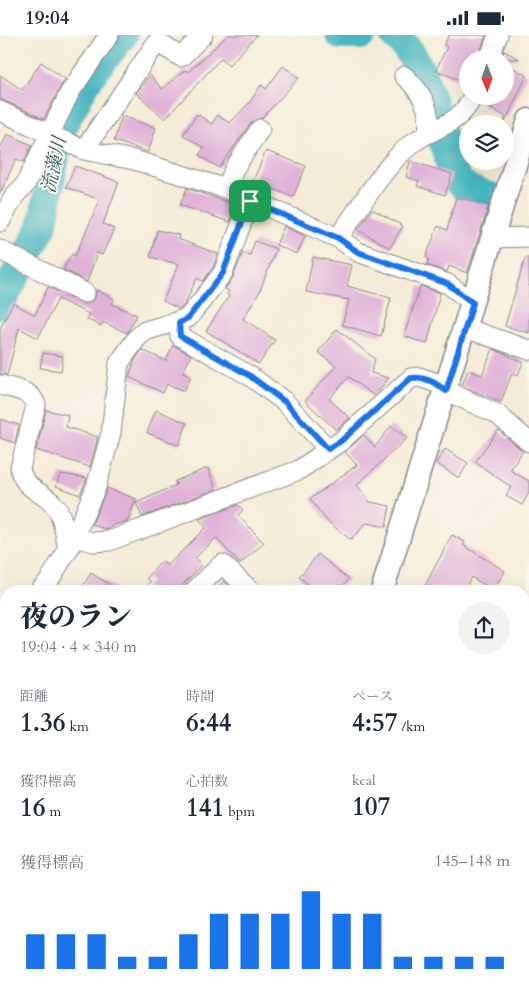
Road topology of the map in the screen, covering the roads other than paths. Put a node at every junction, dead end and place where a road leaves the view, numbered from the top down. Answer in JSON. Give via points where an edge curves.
{"nodes":[{"id":1,"x":109,"y":35,"type":"edge"},
{"id":2,"x":203,"y":35,"type":"edge"},
{"id":3,"x":498,"y":35,"type":"edge"},
{"id":4,"x":492,"y":50,"type":"edge"},
{"id":5,"x":404,"y":76,"type":"dead end"},
{"id":6,"x":467,"y":105,"type":"edge"},
{"id":7,"x":0,"y":111,"type":"edge"},
{"id":8,"x":529,"y":120,"type":"edge"},
{"id":9,"x":260,"y":129,"type":"dead end"},
{"id":10,"x":437,"y":129,"type":"junction"},
{"id":11,"x":56,"y":137,"type":"junction"},
{"id":12,"x":84,"y":150,"type":"junction"},
{"id":13,"x":227,"y":189,"type":"junction"},
{"id":14,"x":250,"y":201,"type":"junction"},
{"id":15,"x":0,"y":222,"type":"edge"},
{"id":16,"x":529,"y":237,"type":"edge"},
{"id":17,"x":338,"y":238,"type":"junction"},
{"id":18,"x":493,"y":238,"type":"junction"},
{"id":19,"x":0,"y":250,"type":"edge"},
{"id":20,"x":85,"y":293,"type":"dead end"},
{"id":21,"x":473,"y":303,"type":"junction"},
{"id":22,"x":179,"y":323,"type":"junction"},
{"id":23,"x":465,"y":328,"type":"junction"},
{"id":24,"x":529,"y":349,"type":"edge"},
{"id":25,"x":0,"y":385,"type":"edge"},
{"id":26,"x":446,"y":391,"type":"junction"},
{"id":27,"x":529,"y":442,"type":"edge"},
{"id":28,"x":328,"y":449,"type":"junction"},
{"id":29,"x":71,"y":544,"type":"junction"},
{"id":30,"x":51,"y":585,"type":"edge"},
{"id":31,"x":200,"y":585,"type":"edge"},
{"id":32,"x":245,"y":585,"type":"edge"},
{"id":33,"x":384,"y":585,"type":"edge"}],
"edges":[{"from":1,"to":11,"type":"street","via":[[70,93]]},
{"from":2,"to":12,"type":"street","via":[[181,57],[157,42]]},
{"from":3,"to":4,"type":"street"},
{"from":5,"to":10,"type":"street","via":[[422,94],[430,124]]},
{"from":6,"to":10,"type":"street","via":[[460,116]]},
{"from":7,"to":11,"type":"street"},
{"from":8,"to":18,"type":"street"},
{"from":9,"to":13,"type":"street","via":[[234,169]]},
{"from":10,"to":17,"type":"street","via":[[412,143],[394,161]]},
{"from":11,"to":12,"type":"street"},
{"from":11,"to":15,"type":"street"},
{"from":12,"to":13,"type":"street","via":[[134,161]]},
{"from":13,"to":14,"type":"street"},
{"from":14,"to":17,"type":"street"},
{"from":14,"to":22,"type":"street","via":[[223,273],[188,318]]},
{"from":16,"to":18,"type":"street"},
{"from":17,"to":21,"type":"street","via":[[358,252],[448,284]]},
{"from":18,"to":21,"type":"street"},
{"from":19,"to":20,"type":"street"},
{"from":21,"to":23,"type":"street"},
{"from":22,"to":28,"type":"street","via":[[180,336],[250,376],[285,402]]},
{"from":22,"to":29,"type":"street","via":[[145,331],[119,363],[111,433],[96,487]]},
{"from":23,"to":24,"type":"street"},
{"from":23,"to":26,"type":"street"},
{"from":25,"to":29,"type":"street","via":[[28,393],[34,399],[36,405],[20,468],[21,477],[24,483],[54,505]]},
{"from":26,"to":27,"type":"street","via":[[497,414]]},
{"from":26,"to":28,"type":"street","via":[[437,383],[411,378]]},
{"from":26,"to":33,"type":"street"},
{"from":28,"to":29,"type":"street","via":[[300,470],[109,541]]},
{"from":29,"to":30,"type":"street"},
{"from":31,"to":32,"type":"street","via":[[222,564]]}]}
